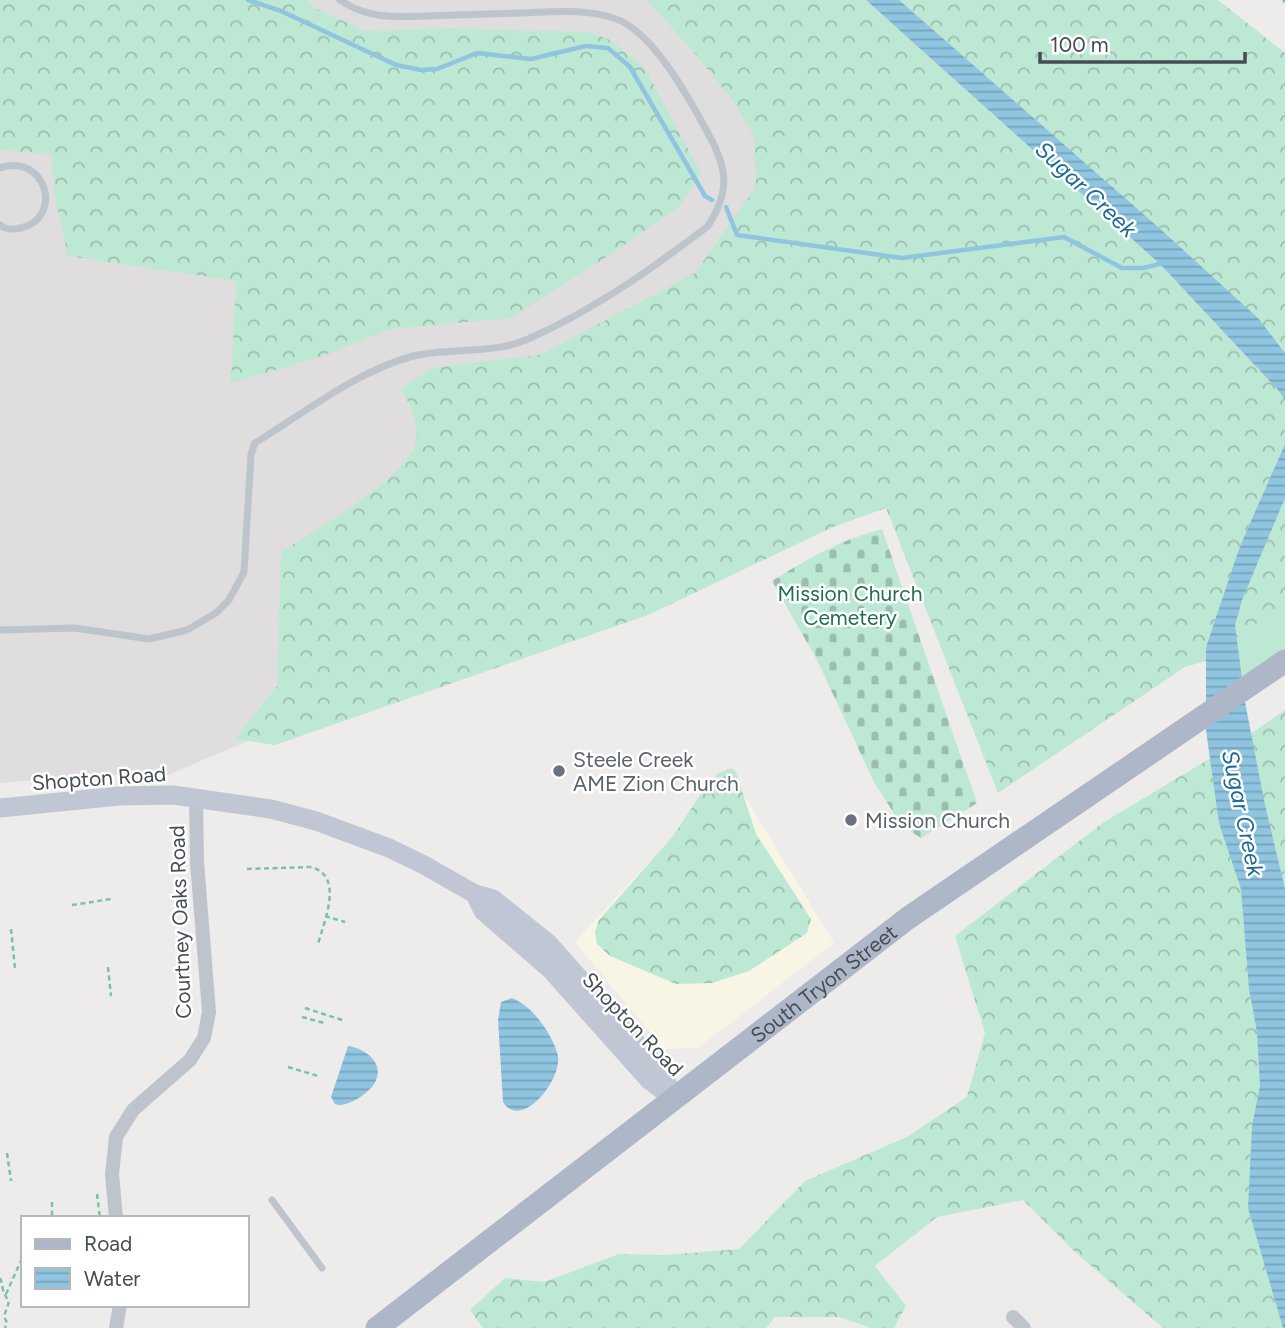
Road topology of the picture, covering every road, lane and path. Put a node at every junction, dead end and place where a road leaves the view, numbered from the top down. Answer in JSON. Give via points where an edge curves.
{"nodes":[{"id":1,"x":340,"y":0,"type":"edge"},
{"id":2,"x":0,"y":168,"type":"edge"},
{"id":3,"x":0,"y":225,"type":"edge"},
{"id":4,"x":0,"y":629,"type":"edge"},
{"id":5,"x":1277,"y":667,"type":"edge"},
{"id":6,"x":196,"y":798,"type":"junction"},
{"id":7,"x":0,"y":808,"type":"edge"},
{"id":8,"x":247,"y":869,"type":"dead end"},
{"id":9,"x":111,"y":899,"type":"dead end"},
{"id":10,"x":72,"y":905,"type":"dead end"},
{"id":11,"x":326,"y":916,"type":"junction"},
{"id":12,"x":345,"y":922,"type":"dead end"},
{"id":13,"x":11,"y":929,"type":"dead end"},
{"id":14,"x":318,"y":944,"type":"dead end"},
{"id":15,"x":108,"y":967,"type":"dead end"},
{"id":16,"x":15,"y":969,"type":"dead end"},
{"id":17,"x":111,"y":996,"type":"dead end"},
{"id":18,"x":305,"y":1008,"type":"dead end"},
{"id":19,"x":302,"y":1017,"type":"dead end"},
{"id":20,"x":345,"y":1021,"type":"dead end"},
{"id":21,"x":324,"y":1023,"type":"dead end"},
{"id":22,"x":288,"y":1067,"type":"dead end"},
{"id":23,"x":318,"y":1076,"type":"dead end"},
{"id":24,"x":674,"y":1099,"type":"junction"},
{"id":25,"x":6,"y":1153,"type":"dead end"},
{"id":26,"x":11,"y":1181,"type":"dead end"},
{"id":27,"x":97,"y":1194,"type":"dead end"},
{"id":28,"x":272,"y":1200,"type":"dead end"},
{"id":29,"x":52,"y":1202,"type":"dead end"},
{"id":30,"x":52,"y":1216,"type":"edge"},
{"id":31,"x":100,"y":1216,"type":"edge"},
{"id":32,"x":116,"y":1216,"type":"edge"},
{"id":33,"x":21,"y":1260,"type":"edge"},
{"id":34,"x":322,"y":1268,"type":"dead end"},
{"id":35,"x":0,"y":1278,"type":"edge"},
{"id":36,"x":6,"y":1294,"type":"junction"},
{"id":37,"x":120,"y":1307,"type":"edge"},
{"id":38,"x":2,"y":1316,"type":"edge"},
{"id":39,"x":1013,"y":1317,"type":"dead end"},
{"id":40,"x":5,"y":1328,"type":"edge"},
{"id":41,"x":116,"y":1328,"type":"edge"},
{"id":42,"x":378,"y":1328,"type":"edge"},
{"id":43,"x":1024,"y":1328,"type":"edge"}],
"edges":[{"from":1,"to":4,"type":"lane","via":[[384,18],[567,11],[618,19],[655,50],[684,89],[710,138],[725,178],[718,210],[708,226],[596,304],[527,339],[495,348],[434,352],[370,371],[255,443],[244,572],[229,600],[202,623],[149,639],[75,628]]},
{"from":2,"to":3,"type":"lane","via":[[18,165],[28,169],[37,175],[46,193],[35,222],[15,230]]},
{"from":5,"to":24,"type":"main road","name":"South Tryon Street","via":[[908,918]]},
{"from":6,"to":7,"type":"street","name":"Shopton Road","via":[[118,796]]},
{"from":6,"to":24,"type":"street","name":"Shopton Road","via":[[316,821],[388,848],[475,894],[494,899],[564,959],[662,1072]]},
{"from":6,"to":32,"type":"street","name":"Courtney Oaks Road","via":[[209,1012],[204,1038],[190,1060],[133,1110],[116,1137],[112,1174]]},
{"from":8,"to":11,"type":"path","via":[[314,867],[329,885]]},
{"from":9,"to":10,"type":"path"},
{"from":11,"to":12,"type":"path"},
{"from":11,"to":14,"type":"path"},
{"from":13,"to":16,"type":"path"},
{"from":15,"to":17,"type":"path"},
{"from":18,"to":20,"type":"path"},
{"from":19,"to":21,"type":"path"},
{"from":22,"to":23,"type":"path"},
{"from":24,"to":42,"type":"main road","name":"South Tryon Street"},
{"from":25,"to":26,"type":"path"},
{"from":27,"to":31,"type":"path"},
{"from":28,"to":34,"type":"lane"},
{"from":29,"to":30,"type":"path"},
{"from":33,"to":36,"type":"path"},
{"from":35,"to":36,"type":"path"},
{"from":36,"to":38,"type":"path","via":[[10,1302]]},
{"from":37,"to":41,"type":"street"},
{"from":38,"to":40,"type":"path"},
{"from":39,"to":43,"type":"street"}]}
